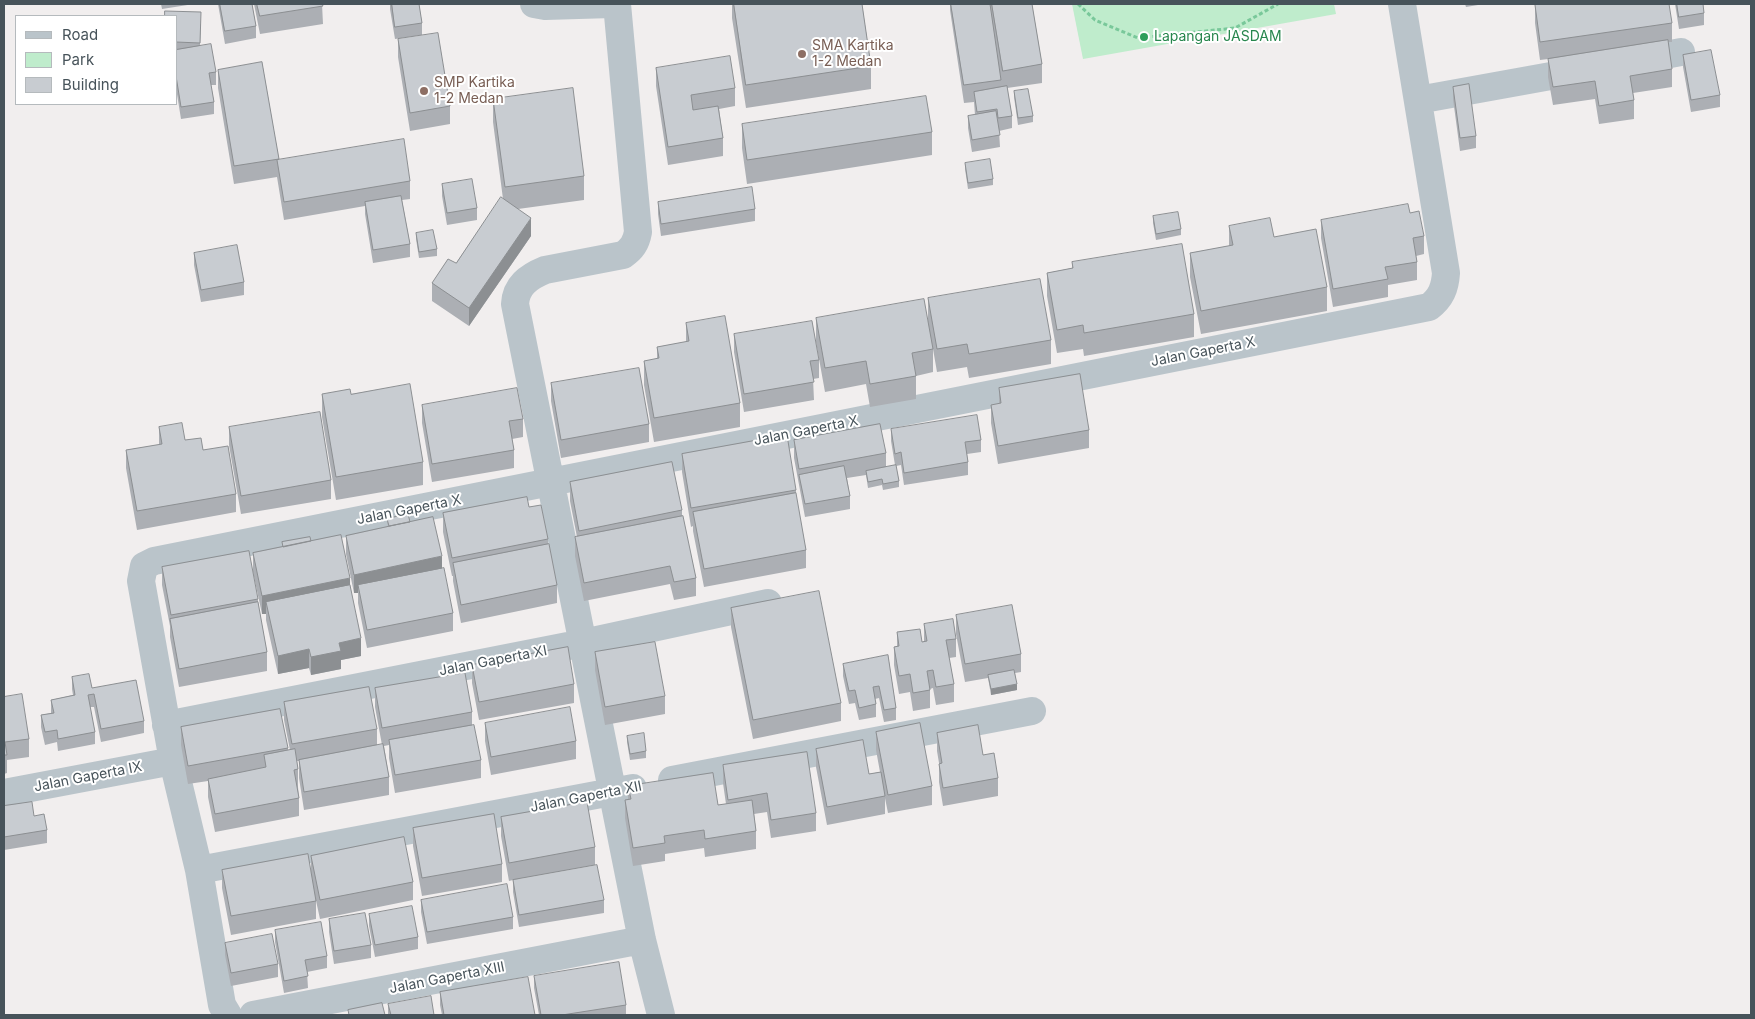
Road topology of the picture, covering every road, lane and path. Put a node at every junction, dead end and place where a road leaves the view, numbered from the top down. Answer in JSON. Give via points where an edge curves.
{"nodes":[{"id":1,"x":534,"y":4,"type":"edge"},
{"id":2,"x":612,"y":4,"type":"edge"},
{"id":3,"x":618,"y":4,"type":"edge"},
{"id":4,"x":1078,"y":4,"type":"edge"},
{"id":5,"x":1278,"y":4,"type":"edge"},
{"id":6,"x":1402,"y":4,"type":"edge"},
{"id":7,"x":1681,"y":52,"type":"dead end"},
{"id":8,"x":1418,"y":100,"type":"junction"},
{"id":9,"x":549,"y":482,"type":"junction"},
{"id":10,"x":791,"y":598,"type":"edge"},
{"id":11,"x":582,"y":643,"type":"junction"},
{"id":12,"x":1032,"y":711,"type":"dead end"},
{"id":13,"x":166,"y":725,"type":"junction"},
{"id":14,"x":173,"y":761,"type":"junction"},
{"id":15,"x":614,"y":792,"type":"junction"},
{"id":16,"x":4,"y":793,"type":"edge"},
{"id":17,"x":199,"y":870,"type":"junction"},
{"id":18,"x":642,"y":940,"type":"junction"},
{"id":19,"x":228,"y":1015,"type":"edge"},
{"id":20,"x":252,"y":1015,"type":"edge"},
{"id":21,"x":661,"y":1015,"type":"edge"}],
"edges":[{"from":1,"to":2,"type":"street"},
{"from":3,"to":9,"type":"street","via":[[637,212],[636,240],[632,249],[623,255],[533,275],[517,292],[517,320]]},
{"from":4,"to":5,"type":"path","via":[[1095,20],[1138,38],[1236,28]]},
{"from":6,"to":8,"type":"street"},
{"from":7,"to":8,"type":"street"},
{"from":8,"to":9,"type":"street","name":"Jalan Gaperta X","via":[[1446,273],[1442,293],[1429,307]]},
{"from":9,"to":11,"type":"street"},
{"from":9,"to":13,"type":"street","name":"Jalan Gaperta X","via":[[154,561],[144,566],[141,581]]},
{"from":10,"to":11,"type":"street","name":"Jalan Gaperta XI"},
{"from":11,"to":13,"type":"street","name":"Jalan Gaperta XI"},
{"from":11,"to":15,"type":"street"},
{"from":12,"to":15,"type":"street","name":"Jalan Gaperta XII"},
{"from":13,"to":14,"type":"street"},
{"from":14,"to":16,"type":"street","name":"Jalan Gaperta IX"},
{"from":14,"to":17,"type":"street"},
{"from":15,"to":17,"type":"street","name":"Jalan Gaperta XII"},
{"from":15,"to":18,"type":"street"},
{"from":17,"to":19,"type":"street","via":[[222,1005]]},
{"from":18,"to":20,"type":"street","name":"Jalan Gaperta XIII"},
{"from":18,"to":21,"type":"street"}]}
